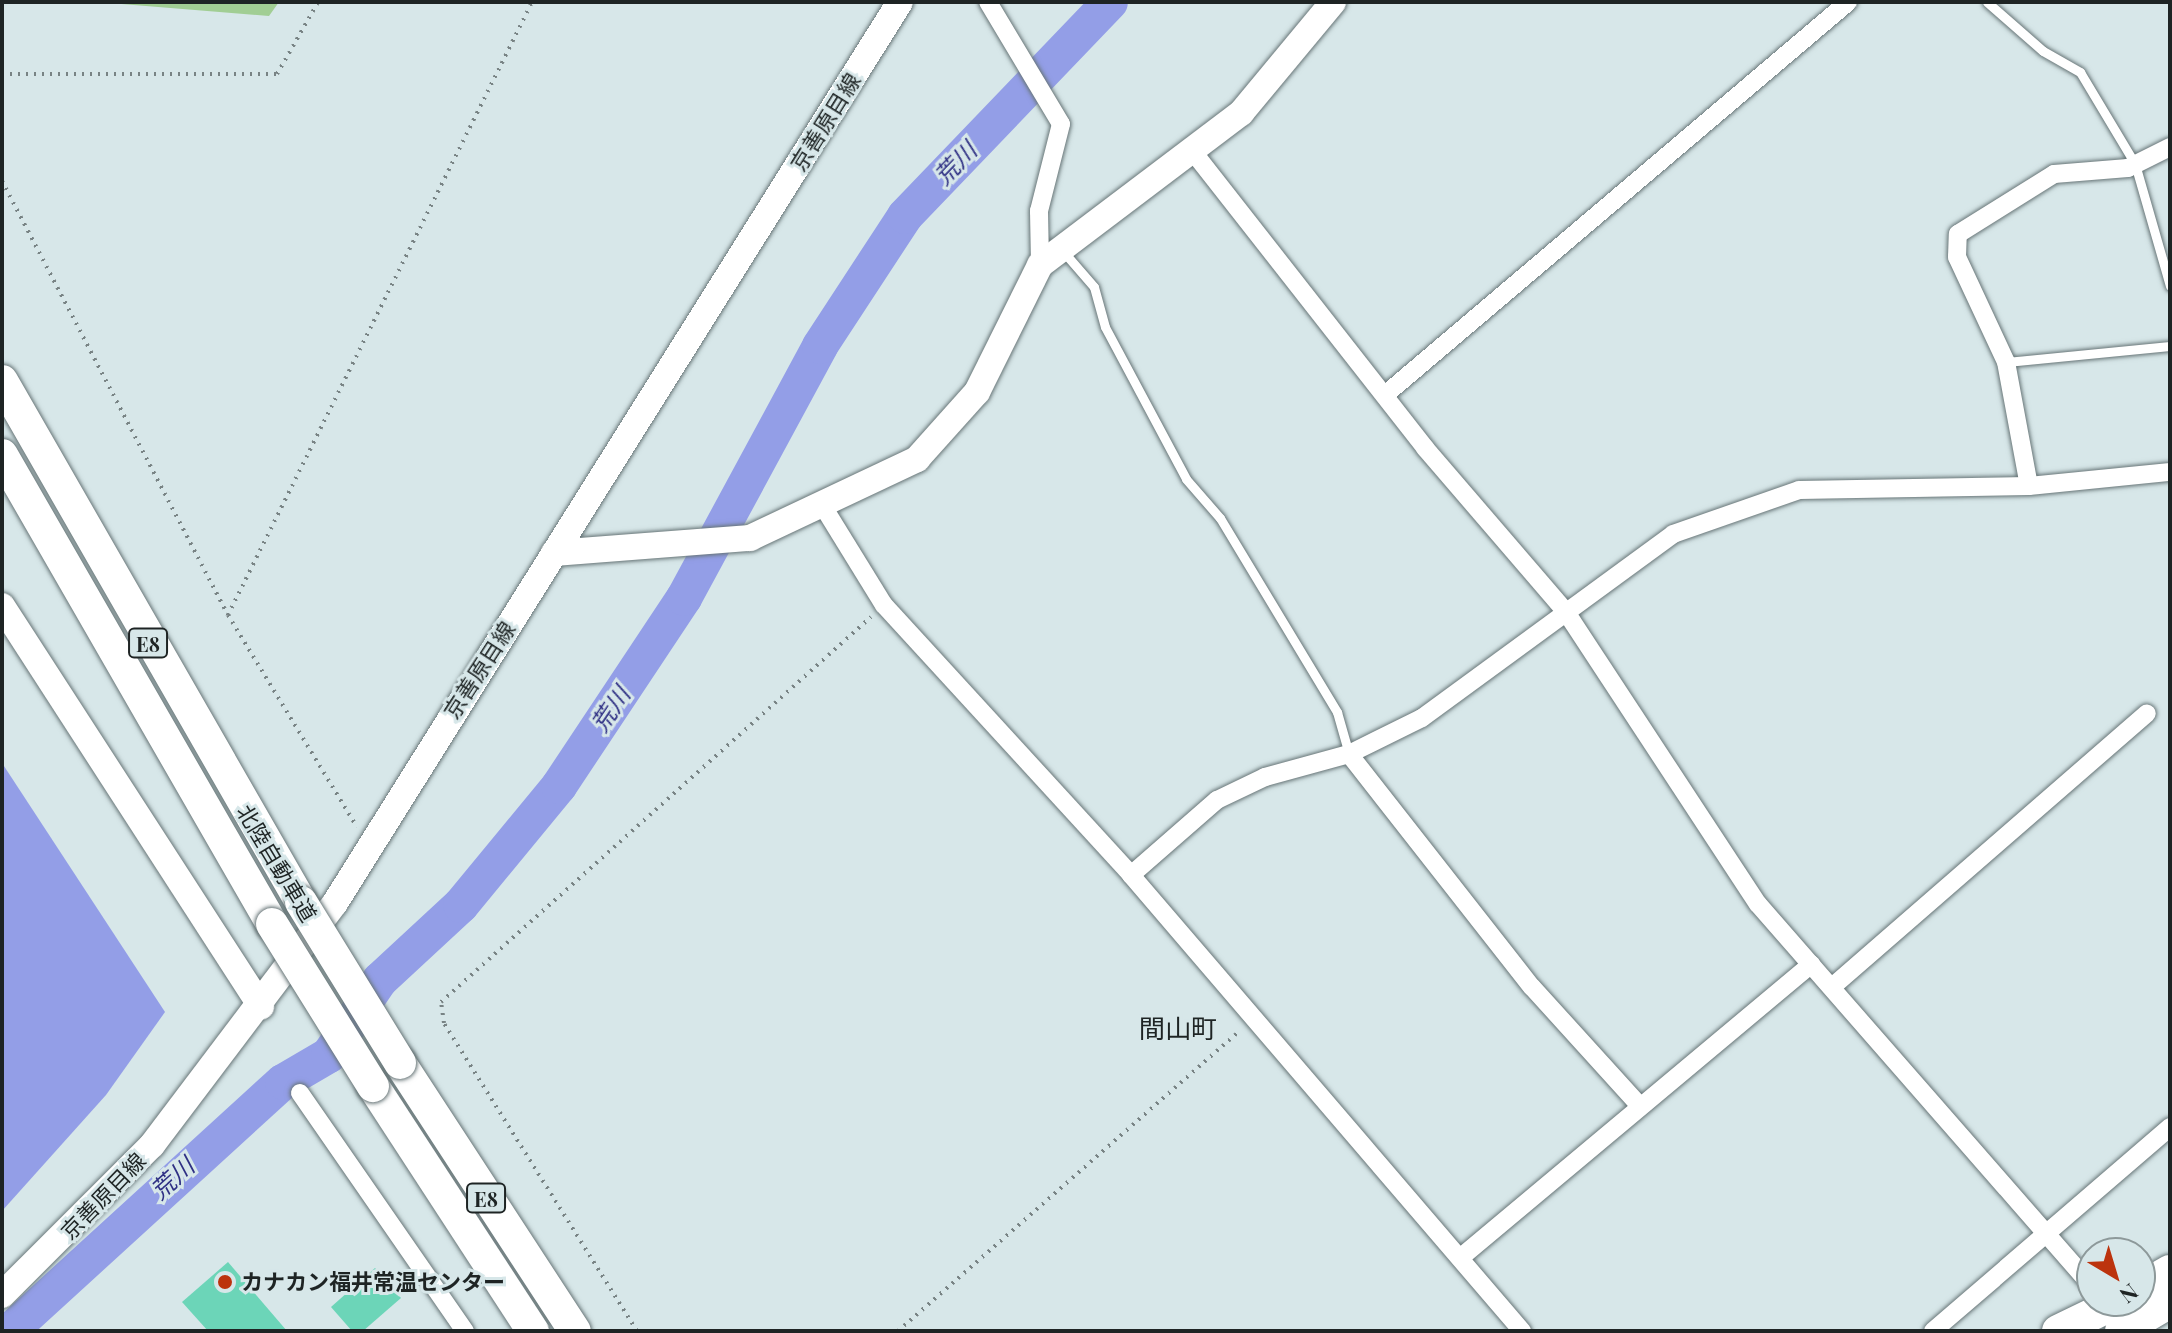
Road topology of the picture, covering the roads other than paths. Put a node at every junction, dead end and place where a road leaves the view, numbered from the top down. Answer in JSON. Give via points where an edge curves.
{"nodes":[{"id":1,"x":900,"y":2,"type":"edge"},
{"id":2,"x":988,"y":2,"type":"edge"},
{"id":3,"x":1333,"y":2,"type":"edge"},
{"id":4,"x":1848,"y":2,"type":"edge"},
{"id":5,"x":1987,"y":2,"type":"edge"},
{"id":6,"x":2170,"y":147,"type":"edge"},
{"id":7,"x":1194,"y":153,"type":"junction"},
{"id":8,"x":2135,"y":164,"type":"junction"},
{"id":9,"x":1050,"y":257,"type":"junction"},
{"id":10,"x":2170,"y":286,"type":"edge"},
{"id":11,"x":2170,"y":346,"type":"edge"},
{"id":12,"x":2006,"y":362,"type":"junction"},
{"id":13,"x":2,"y":381,"type":"edge"},
{"id":14,"x":1386,"y":394,"type":"junction"},
{"id":15,"x":2,"y":455,"type":"edge"},
{"id":16,"x":2170,"y":472,"type":"edge"},
{"id":17,"x":2029,"y":486,"type":"junction"},
{"id":18,"x":824,"y":508,"type":"junction"},
{"id":19,"x":554,"y":553,"type":"junction"},
{"id":20,"x":2,"y":606,"type":"edge"},
{"id":21,"x":1566,"y":612,"type":"junction"},
{"id":22,"x":2147,"y":713,"type":"dead end"},
{"id":23,"x":1349,"y":754,"type":"junction"},
{"id":24,"x":1131,"y":875,"type":"junction"},
{"id":25,"x":1811,"y":964,"type":"junction"},
{"id":26,"x":1832,"y":987,"type":"junction"},
{"id":27,"x":261,"y":1006,"type":"junction"},
{"id":28,"x":300,"y":1093,"type":"dead end"},
{"id":29,"x":1639,"y":1105,"type":"junction"},
{"id":30,"x":2170,"y":1127,"type":"edge"},
{"id":31,"x":2048,"y":1235,"type":"junction"},
{"id":32,"x":1460,"y":1258,"type":"junction"},
{"id":33,"x":2076,"y":1266,"type":"edge"},
{"id":34,"x":2,"y":1295,"type":"edge"},
{"id":35,"x":2096,"y":1317,"type":"edge"},
{"id":36,"x":465,"y":1331,"type":"edge"},
{"id":37,"x":533,"y":1331,"type":"edge"},
{"id":38,"x":575,"y":1331,"type":"edge"},
{"id":39,"x":1522,"y":1331,"type":"edge"},
{"id":40,"x":1933,"y":1331,"type":"edge"},
{"id":41,"x":2058,"y":1331,"type":"edge"}],
"edges":[{"from":1,"to":19,"type":"main road","name":"京善原目線"},
{"from":2,"to":9,"type":"street","via":[[1061,124],[1039,211]]},
{"from":3,"to":7,"type":"main road","via":[[1241,113]]},
{"from":4,"to":14,"type":"street"},
{"from":5,"to":8,"type":"lane","via":[[2043,51],[2080,72]]},
{"from":6,"to":8,"type":"street"},
{"from":7,"to":9,"type":"main road"},
{"from":7,"to":14,"type":"street"},
{"from":8,"to":10,"type":"lane"},
{"from":8,"to":12,"type":"street","via":[[2054,174],[1958,234],[1957,257]]},
{"from":9,"to":18,"type":"main road","via":[[950,430],[917,459]]},
{"from":9,"to":23,"type":"lane","via":[[1094,287],[1105,327],[1178,465],[1220,518],[1337,712]]},
{"from":11,"to":12,"type":"lane"},
{"from":12,"to":17,"type":"street"},
{"from":13,"to":38,"type":"highway","name":"北陸自動車道","number":"E8","bridge":true,"via":[[301,902]]},
{"from":14,"to":21,"type":"street"},
{"from":15,"to":37,"type":"highway","name":"北陸自動車道","number":"E8","bridge":true,"via":[[272,924]]},
{"from":16,"to":17,"type":"street"},
{"from":17,"to":21,"type":"street","via":[[1799,490],[1673,534]]},
{"from":18,"to":19,"type":"main road","via":[[716,545]]},
{"from":18,"to":24,"type":"street","via":[[884,605]]},
{"from":19,"to":27,"type":"main road","name":"京善原目線","via":[[370,845]]},
{"from":20,"to":27,"type":"main road"},
{"from":21,"to":23,"type":"street","via":[[1476,684]]},
{"from":21,"to":25,"type":"street","via":[[1758,904]]},
{"from":22,"to":26,"type":"street"},
{"from":23,"to":24,"type":"street","via":[[1265,777],[1217,800]]},
{"from":23,"to":29,"type":"street","via":[[1514,965]]},
{"from":24,"to":32,"type":"street","via":[[1251,1022]]},
{"from":25,"to":26,"type":"street"},
{"from":25,"to":29,"type":"street"},
{"from":26,"to":31,"type":"street"},
{"from":27,"to":34,"type":"main road","name":"京善原目線","via":[[152,1145]]},
{"from":28,"to":36,"type":"street"},
{"from":29,"to":32,"type":"street"},
{"from":30,"to":31,"type":"street"},
{"from":31,"to":33,"type":"street"},
{"from":31,"to":40,"type":"street"},
{"from":32,"to":39,"type":"street"},
{"from":35,"to":41,"type":"highway"}]}
